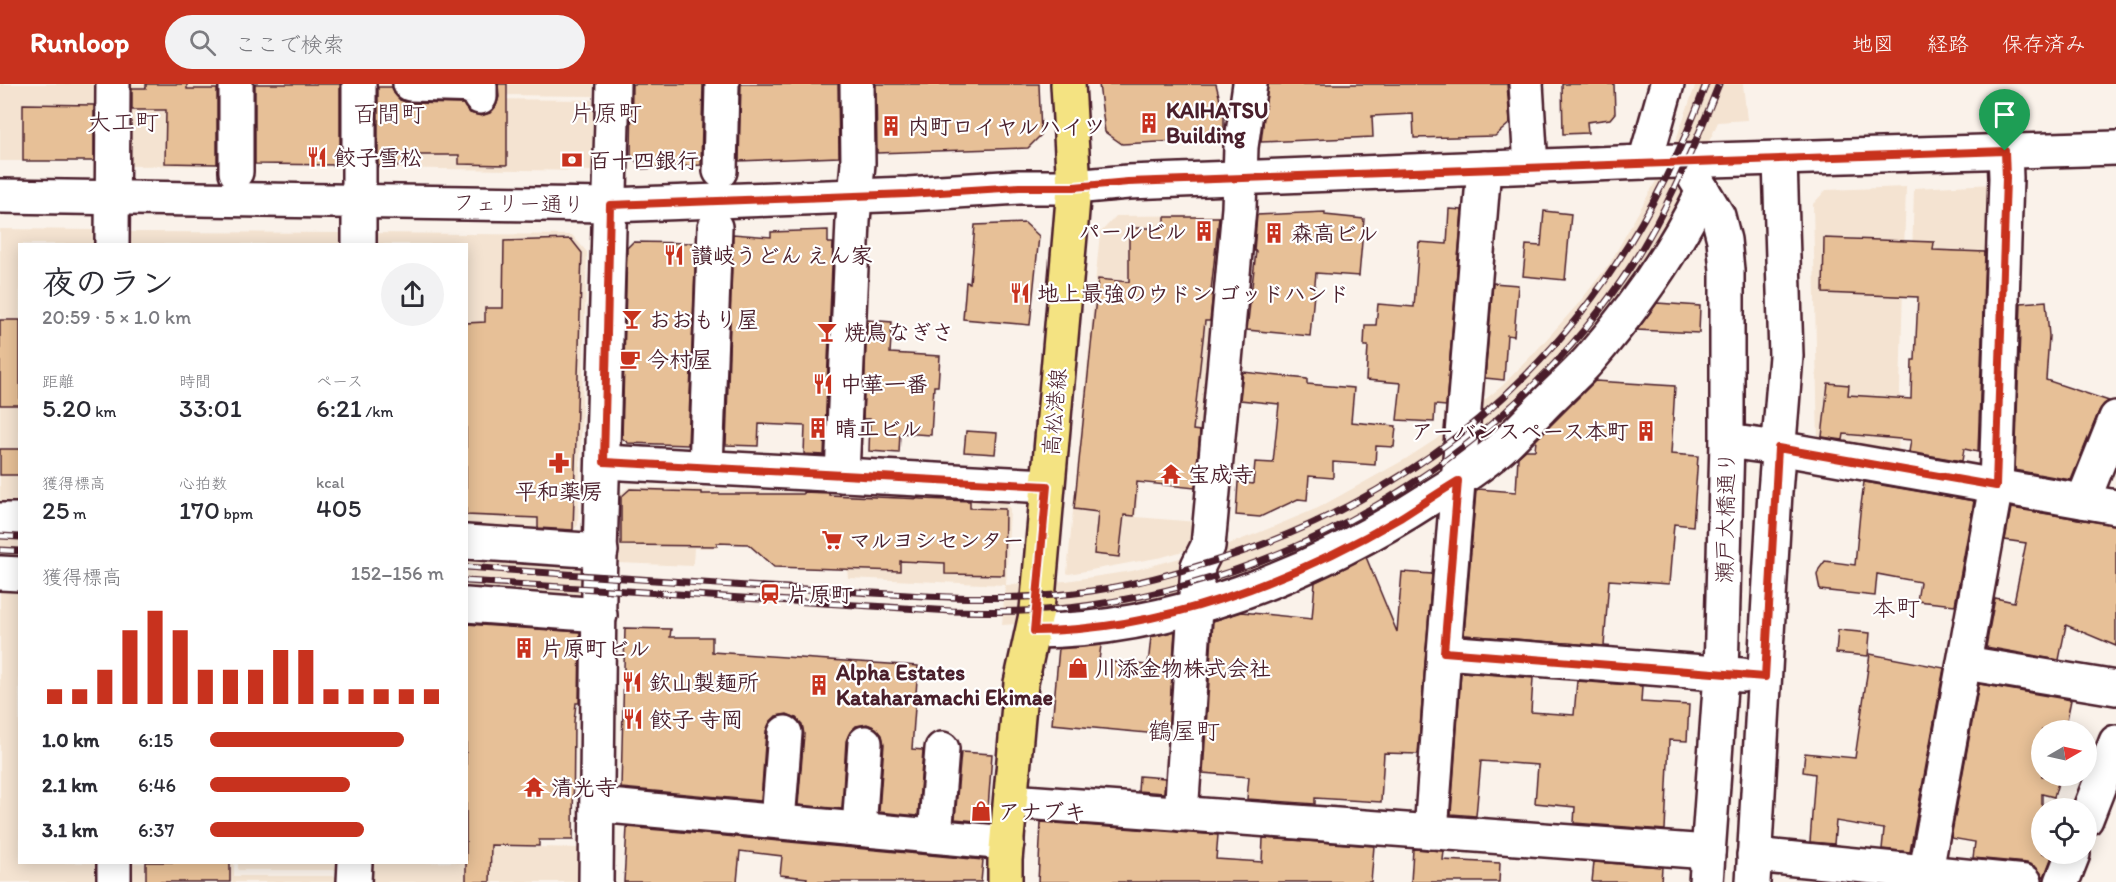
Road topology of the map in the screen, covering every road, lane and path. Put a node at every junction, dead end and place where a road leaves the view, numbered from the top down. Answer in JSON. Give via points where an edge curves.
{"nodes":[{"id":1,"x":112,"y":84,"type":"edge"},
{"id":2,"x":236,"y":84,"type":"edge"},
{"id":3,"x":359,"y":84,"type":"edge"},
{"id":4,"x":410,"y":84,"type":"edge"},
{"id":5,"x":614,"y":84,"type":"edge"},
{"id":6,"x":722,"y":84,"type":"edge"},
{"id":7,"x":857,"y":84,"type":"edge"},
{"id":8,"x":1068,"y":84,"type":"edge"},
{"id":9,"x":1250,"y":84,"type":"edge"},
{"id":10,"x":1526,"y":84,"type":"edge"},
{"id":11,"x":1667,"y":84,"type":"edge"},
{"id":12,"x":480,"y":89,"type":"edge"},
{"id":13,"x":2116,"y":148,"type":"edge"},
{"id":14,"x":2005,"y":151,"type":"junction"},
{"id":15,"x":1780,"y":159,"type":"junction"},
{"id":16,"x":1686,"y":161,"type":"junction"},
{"id":17,"x":1645,"y":162,"type":"junction"},
{"id":18,"x":1531,"y":167,"type":"junction"},
{"id":19,"x":1484,"y":168,"type":"junction"},
{"id":20,"x":720,"y":171,"type":"dead end"},
{"id":21,"x":236,"y":172,"type":"dead end"},
{"id":22,"x":1240,"y":178,"type":"junction"},
{"id":23,"x":1074,"y":187,"type":"junction"},
{"id":24,"x":611,"y":191,"type":"junction"},
{"id":25,"x":1703,"y":191,"type":"junction"},
{"id":26,"x":0,"y":196,"type":"edge"},
{"id":27,"x":856,"y":196,"type":"junction"},
{"id":28,"x":112,"y":197,"type":"junction"},
{"id":29,"x":359,"y":201,"type":"junction"},
{"id":30,"x":715,"y":227,"type":"dead end"},
{"id":31,"x":112,"y":243,"type":"edge"},
{"id":32,"x":359,"y":243,"type":"edge"},
{"id":33,"x":2116,"y":418,"type":"edge"},
{"id":34,"x":1727,"y":441,"type":"junction"},
{"id":35,"x":1778,"y":448,"type":"junction"},
{"id":36,"x":604,"y":462,"type":"junction"},
{"id":37,"x":706,"y":467,"type":"junction"},
{"id":38,"x":842,"y":475,"type":"junction"},
{"id":39,"x":1458,"y":481,"type":"junction"},
{"id":40,"x":1047,"y":486,"type":"junction"},
{"id":41,"x":1996,"y":486,"type":"junction"},
{"id":42,"x":2083,"y":501,"type":"junction"},
{"id":43,"x":2116,"y":507,"type":"edge"},
{"id":44,"x":0,"y":519,"type":"edge"},
{"id":45,"x":18,"y":520,"type":"edge"},
{"id":46,"x":468,"y":542,"type":"edge"},
{"id":47,"x":601,"y":551,"type":"junction"},
{"id":48,"x":0,"y":573,"type":"edge"},
{"id":49,"x":18,"y":574,"type":"edge"},
{"id":50,"x":468,"y":605,"type":"edge"},
{"id":51,"x":1196,"y":605,"type":"junction"},
{"id":52,"x":600,"y":615,"type":"junction"},
{"id":53,"x":1034,"y":631,"type":"junction"},
{"id":54,"x":1444,"y":652,"type":"junction"},
{"id":55,"x":1965,"y":663,"type":"junction"},
{"id":56,"x":1721,"y":674,"type":"junction"},
{"id":57,"x":1765,"y":677,"type":"junction"},
{"id":58,"x":2116,"y":688,"type":"edge"},
{"id":59,"x":785,"y":733,"type":"dead end"},
{"id":60,"x":2116,"y":742,"type":"edge"},
{"id":61,"x":865,"y":743,"type":"dead end"},
{"id":62,"x":942,"y":749,"type":"dead end"},
{"id":63,"x":2094,"y":798,"type":"edge"},
{"id":64,"x":1011,"y":801,"type":"junction"},
{"id":65,"x":598,"y":805,"type":"junction"},
{"id":66,"x":1181,"y":814,"type":"junction"},
{"id":67,"x":778,"y":821,"type":"junction"},
{"id":68,"x":858,"y":829,"type":"junction"},
{"id":69,"x":1431,"y":832,"type":"junction"},
{"id":70,"x":935,"y":836,"type":"junction"},
{"id":71,"x":1007,"y":843,"type":"junction"},
{"id":72,"x":114,"y":864,"type":"edge"},
{"id":73,"x":355,"y":864,"type":"edge"},
{"id":74,"x":2069,"y":864,"type":"edge"},
{"id":75,"x":1707,"y":867,"type":"edge"},
{"id":76,"x":1753,"y":869,"type":"edge"},
{"id":77,"x":1925,"y":877,"type":"edge"},
{"id":78,"x":114,"y":882,"type":"edge"},
{"id":79,"x":354,"y":882,"type":"edge"},
{"id":80,"x":596,"y":882,"type":"edge"},
{"id":81,"x":1005,"y":882,"type":"edge"},
{"id":82,"x":2025,"y":882,"type":"edge"},
{"id":83,"x":2062,"y":882,"type":"edge"}],
"edges":[{"from":1,"to":28,"type":"street"},
{"from":2,"to":21,"type":"street"},
{"from":3,"to":29,"type":"street"},
{"from":4,"to":12,"type":"street"},
{"from":5,"to":24,"type":"street"},
{"from":6,"to":20,"type":"street"},
{"from":7,"to":27,"type":"street"},
{"from":8,"to":23,"type":"main road","name":"高松港線"},
{"from":9,"to":22,"type":"street"},
{"from":10,"to":18,"type":"street"},
{"from":11,"to":17,"type":"street"},
{"from":13,"to":14,"type":"street","name":"フェリー通り"},
{"from":14,"to":15,"type":"street","name":"フェリー通り"},
{"from":14,"to":41,"type":"street"},
{"from":15,"to":16,"type":"street","name":"フェリー通り"},
{"from":15,"to":35,"type":"street","name":"瀬戸大橋通り","via":[[1786,356]]},
{"from":16,"to":17,"type":"street","name":"フェリー通り"},
{"from":16,"to":25,"type":"street","name":"瀬戸大橋通り"},
{"from":17,"to":18,"type":"street","name":"フェリー通り"},
{"from":18,"to":19,"type":"street","name":"フェリー通り"},
{"from":19,"to":22,"type":"street","name":"フェリー通り"},
{"from":19,"to":39,"type":"street"},
{"from":22,"to":23,"type":"street","name":"フェリー通り"},
{"from":22,"to":51,"type":"street","via":[[1208,546],[1198,566]]},
{"from":23,"to":27,"type":"street","name":"フェリー通り"},
{"from":23,"to":40,"type":"main road","name":"高松港線"},
{"from":24,"to":27,"type":"street","name":"フェリー通り"},
{"from":24,"to":29,"type":"street","name":"フェリー通り"},
{"from":24,"to":36,"type":"street"},
{"from":25,"to":34,"type":"street","name":"瀬戸大橋通り","via":[[1718,216],[1727,270]]},
{"from":25,"to":39,"type":"street","via":[[1689,221],[1637,298],[1588,361],[1502,447]]},
{"from":26,"to":28,"type":"street","name":"フェリー通り"},
{"from":27,"to":38,"type":"street"},
{"from":28,"to":29,"type":"street","name":"フェリー通り"},
{"from":28,"to":31,"type":"street"},
{"from":29,"to":32,"type":"street"},
{"from":30,"to":37,"type":"street"},
{"from":33,"to":42,"type":"street"},
{"from":34,"to":35,"type":"street"},
{"from":34,"to":56,"type":"street","name":"瀬戸大橋通り"},
{"from":35,"to":41,"type":"street"},
{"from":35,"to":57,"type":"street","name":"瀬戸大橋通り"},
{"from":36,"to":37,"type":"street"},
{"from":36,"to":47,"type":"street"},
{"from":37,"to":38,"type":"street"},
{"from":38,"to":40,"type":"street"},
{"from":39,"to":51,"type":"street","via":[[1400,518],[1299,570]]},
{"from":39,"to":54,"type":"street"},
{"from":40,"to":53,"type":"main road","name":"高松港線"},
{"from":41,"to":42,"type":"street"},
{"from":41,"to":55,"type":"street"},
{"from":42,"to":43,"type":"street"},
{"from":44,"to":45,"type":"street"},
{"from":46,"to":47,"type":"street"},
{"from":47,"to":52,"type":"street"},
{"from":48,"to":49,"type":"street"},
{"from":50,"to":52,"type":"street"},
{"from":51,"to":53,"type":"street","via":[[1131,623]]},
{"from":51,"to":66,"type":"street"},
{"from":52,"to":65,"type":"street"},
{"from":53,"to":64,"type":"main road","name":"高松港線","via":[[1021,683]]},
{"from":54,"to":56,"type":"street"},
{"from":54,"to":69,"type":"street"},
{"from":55,"to":58,"type":"street"},
{"from":55,"to":77,"type":"street"},
{"from":56,"to":57,"type":"street"},
{"from":56,"to":75,"type":"street","name":"瀬戸大橋通り"},
{"from":57,"to":76,"type":"street","name":"瀬戸大橋通り"},
{"from":59,"to":67,"type":"street"},
{"from":60,"to":63,"type":"street"},
{"from":61,"to":68,"type":"street"},
{"from":62,"to":70,"type":"street"},
{"from":64,"to":66,"type":"street"},
{"from":64,"to":71,"type":"main road","name":"高松港線"},
{"from":65,"to":67,"type":"street"},
{"from":65,"to":80,"type":"street"},
{"from":66,"to":69,"type":"street"},
{"from":67,"to":68,"type":"street"},
{"from":68,"to":70,"type":"street"},
{"from":69,"to":75,"type":"street"},
{"from":70,"to":71,"type":"street"},
{"from":71,"to":81,"type":"main road","name":"高松港線"},
{"from":72,"to":78,"type":"street"},
{"from":73,"to":79,"type":"street"},
{"from":74,"to":83,"type":"street"},
{"from":76,"to":77,"type":"street"},
{"from":77,"to":82,"type":"street"}]}
